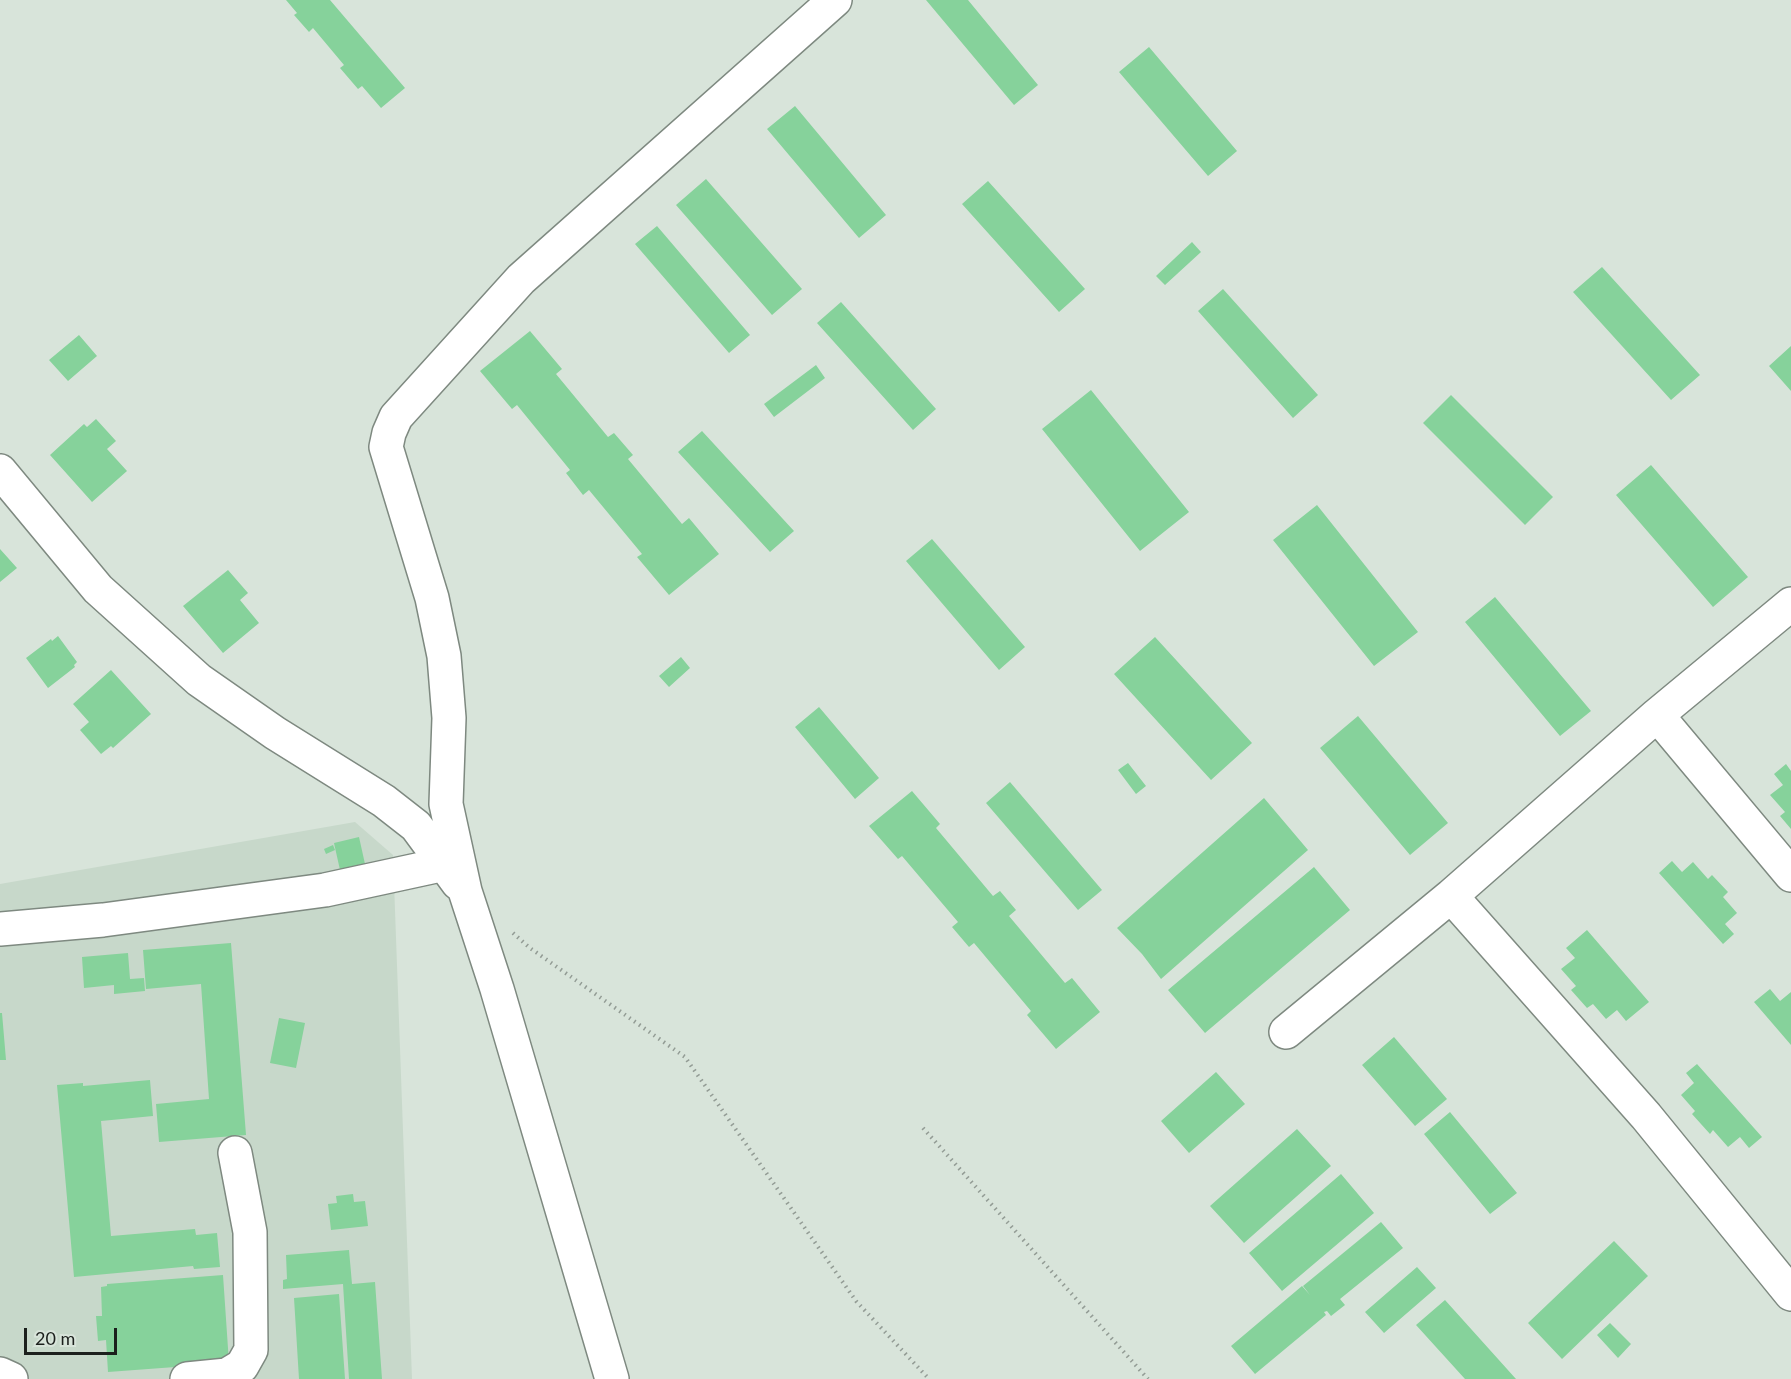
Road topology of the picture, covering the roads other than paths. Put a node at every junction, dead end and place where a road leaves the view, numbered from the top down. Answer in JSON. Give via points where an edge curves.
{"nodes":[{"id":1,"x":835,"y":0,"type":"edge"},
{"id":2,"x":0,"y":471,"type":"edge"},
{"id":3,"x":1791,"y":604,"type":"edge"},
{"id":4,"x":1657,"y":715,"type":"junction"},
{"id":5,"x":446,"y":864,"type":"junction"},
{"id":6,"x":1791,"y":875,"type":"edge"},
{"id":7,"x":465,"y":891,"type":"junction"},
{"id":8,"x":1451,"y":896,"type":"junction"},
{"id":9,"x":0,"y":930,"type":"edge"},
{"id":10,"x":1286,"y":1032,"type":"dead end"},
{"id":11,"x":236,"y":1154,"type":"dead end"},
{"id":12,"x":1791,"y":1294,"type":"edge"},
{"id":13,"x":0,"y":1374,"type":"edge"},
{"id":14,"x":11,"y":1379,"type":"edge"},
{"id":15,"x":187,"y":1379,"type":"edge"},
{"id":16,"x":612,"y":1379,"type":"edge"}],
"edges":[{"from":1,"to":7,"type":"lane","via":[[521,279],[396,417],[389,433],[386,447],[432,598],[444,656],[449,718],[446,804]]},
{"from":2,"to":5,"type":"lane","via":[[98,589],[199,680],[275,734],[384,801],[416,826]]},
{"from":3,"to":4,"type":"lane"},
{"from":4,"to":6,"type":"lane"},
{"from":4,"to":8,"type":"lane"},
{"from":5,"to":7,"type":"lane"},
{"from":5,"to":9,"type":"lane","via":[[314,891]]},
{"from":7,"to":16,"type":"lane"},
{"from":8,"to":10,"type":"lane"},
{"from":8,"to":12,"type":"lane","via":[[1646,1116]]},
{"from":11,"to":15,"type":"lane","via":[[250,1232],[251,1350],[242,1366],[226,1375]]},
{"from":13,"to":14,"type":"lane"}]}
